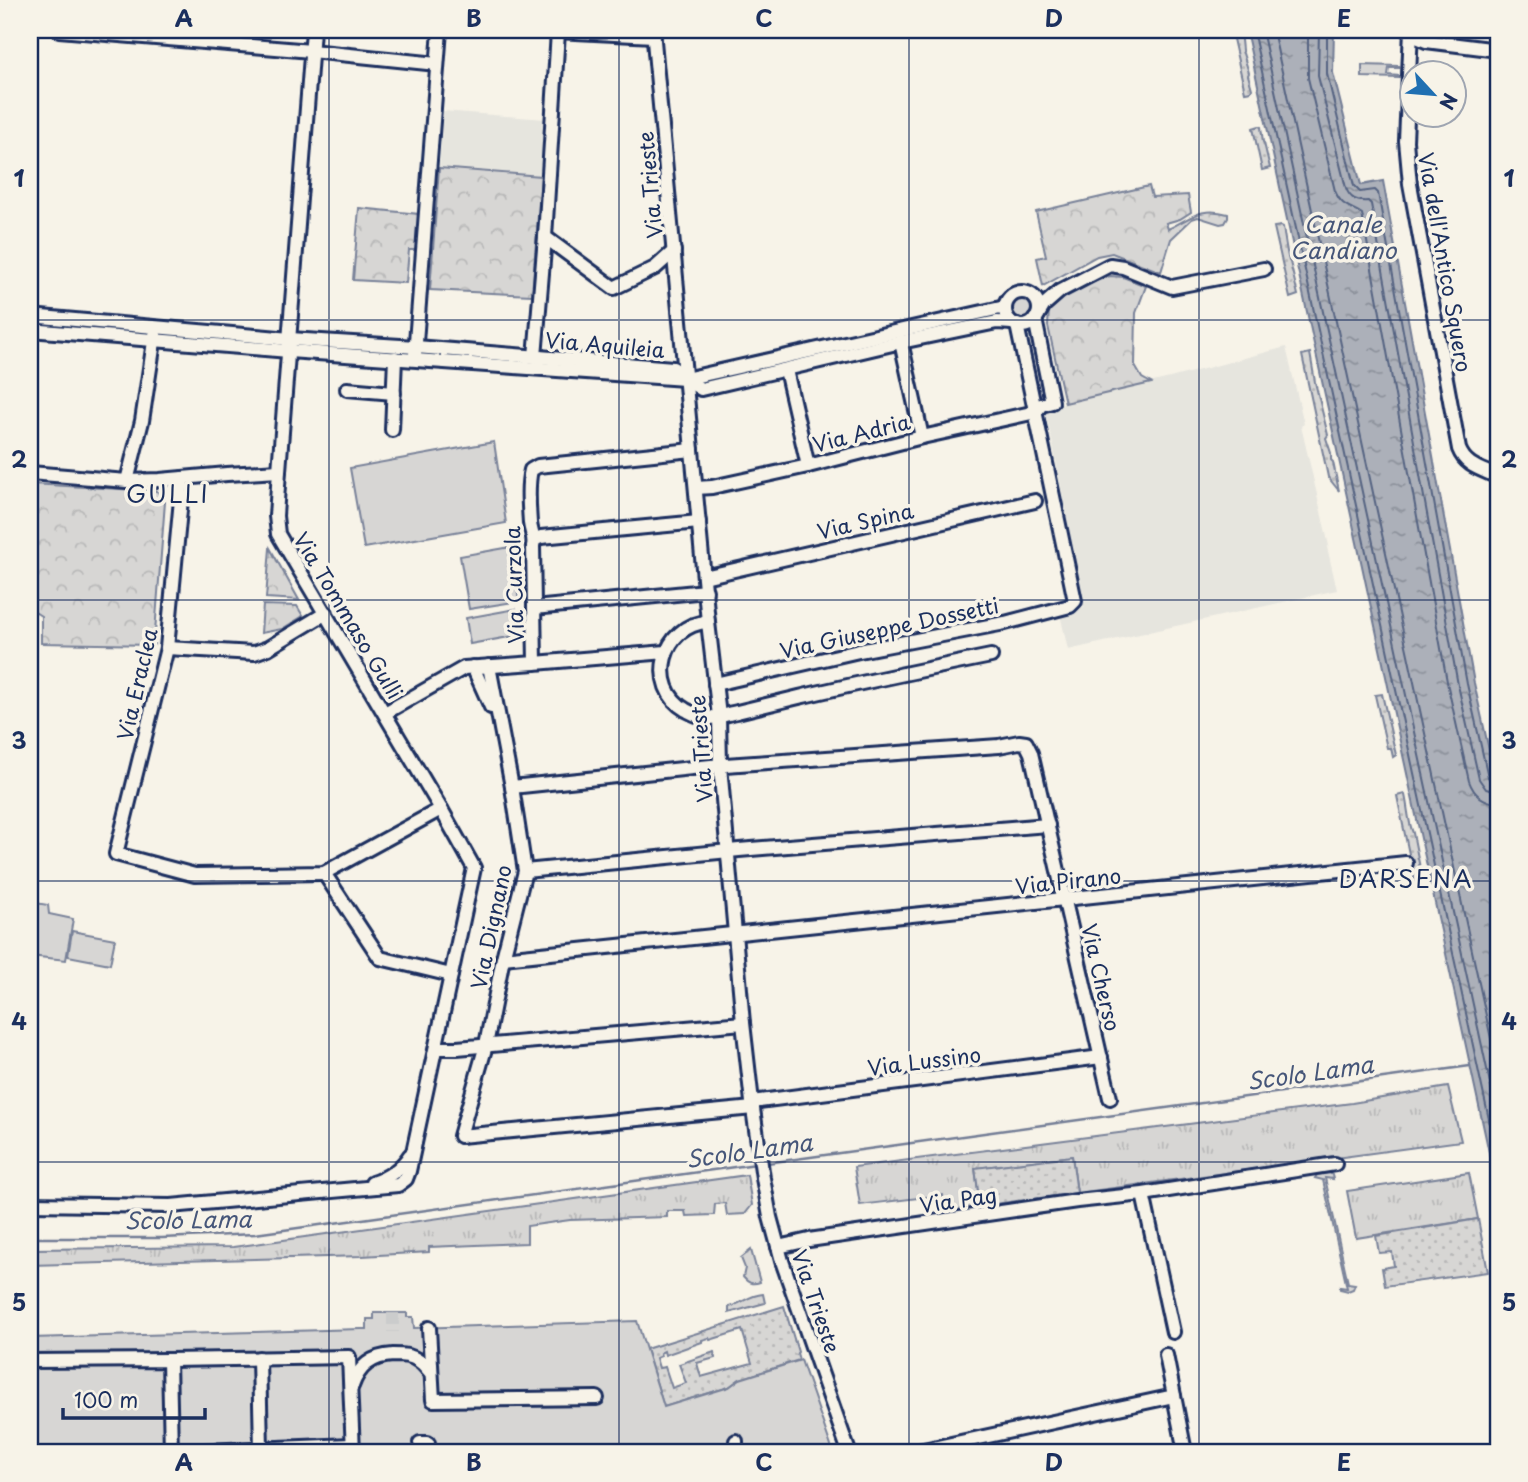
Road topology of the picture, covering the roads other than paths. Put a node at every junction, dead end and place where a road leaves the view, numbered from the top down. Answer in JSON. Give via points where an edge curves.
{"nodes":[{"id":1,"x":59,"y":30,"type":"edge"},
{"id":2,"x":313,"y":30,"type":"edge"},
{"id":3,"x":440,"y":30,"type":"edge"},
{"id":4,"x":536,"y":30,"type":"edge"},
{"id":5,"x":1413,"y":30,"type":"edge"},
{"id":6,"x":597,"y":31,"type":"edge"},
{"id":7,"x":558,"y":32,"type":"junction"},
{"id":8,"x":653,"y":33,"type":"edge"},
{"id":9,"x":1498,"y":50,"type":"edge"},
{"id":10,"x":311,"y":51,"type":"junction"},
{"id":11,"x":437,"y":64,"type":"junction"},
{"id":12,"x":545,"y":237,"type":"junction"},
{"id":13,"x":674,"y":251,"type":"junction"},
{"id":14,"x":1264,"y":269,"type":"dead end"},
{"id":15,"x":1060,"y":291,"type":"junction"},
{"id":16,"x":1032,"y":296,"type":"junction"},
{"id":17,"x":1005,"y":307,"type":"junction"},
{"id":18,"x":30,"y":316,"type":"edge"},
{"id":19,"x":1036,"y":317,"type":"junction"},
{"id":20,"x":1014,"y":324,"type":"junction"},
{"id":21,"x":30,"y":330,"type":"edge"},
{"id":22,"x":155,"y":334,"type":"junction"},
{"id":23,"x":901,"y":342,"type":"junction"},
{"id":24,"x":289,"y":345,"type":"junction"},
{"id":25,"x":415,"y":353,"type":"junction"},
{"id":26,"x":535,"y":357,"type":"junction"},
{"id":27,"x":395,"y":358,"type":"junction"},
{"id":28,"x":786,"y":370,"type":"junction"},
{"id":29,"x":685,"y":379,"type":"junction"},
{"id":30,"x":347,"y":390,"type":"dead end"},
{"id":31,"x":394,"y":393,"type":"junction"},
{"id":32,"x":1036,"y":412,"type":"junction"},
{"id":33,"x":392,"y":430,"type":"dead end"},
{"id":34,"x":922,"y":437,"type":"junction"},
{"id":35,"x":692,"y":450,"type":"junction"},
{"id":36,"x":808,"y":466,"type":"junction"},
{"id":37,"x":279,"y":471,"type":"junction"},
{"id":38,"x":30,"y":473,"type":"edge"},
{"id":39,"x":1498,"y":477,"type":"edge"},
{"id":40,"x":183,"y":478,"type":"junction"},
{"id":41,"x":127,"y":481,"type":"junction"},
{"id":42,"x":696,"y":488,"type":"junction"},
{"id":43,"x":1035,"y":501,"type":"dead end"},
{"id":44,"x":699,"y":522,"type":"junction"},
{"id":45,"x":534,"y":540,"type":"junction"},
{"id":46,"x":705,"y":584,"type":"junction"},
{"id":47,"x":534,"y":608,"type":"junction"},
{"id":48,"x":326,"y":613,"type":"junction"},
{"id":49,"x":708,"y":622,"type":"junction"},
{"id":50,"x":167,"y":648,"type":"junction"},
{"id":51,"x":666,"y":652,"type":"junction"},
{"id":52,"x":991,"y":656,"type":"dead end"},
{"id":53,"x":538,"y":663,"type":"junction"},
{"id":54,"x":489,"y":666,"type":"junction"},
{"id":55,"x":473,"y":667,"type":"junction"},
{"id":56,"x":715,"y":684,"type":"junction"},
{"id":57,"x":385,"y":713,"type":"junction"},
{"id":58,"x":719,"y":716,"type":"junction"},
{"id":59,"x":499,"y":724,"type":"junction"},
{"id":60,"x":720,"y":766,"type":"junction"},
{"id":61,"x":512,"y":787,"type":"junction"},
{"id":62,"x":441,"y":808,"type":"junction"},
{"id":63,"x":1048,"y":825,"type":"junction"},
{"id":64,"x":728,"y":851,"type":"junction"},
{"id":65,"x":1406,"y":863,"type":"dead end"},
{"id":66,"x":526,"y":872,"type":"junction"},
{"id":67,"x":324,"y":873,"type":"junction"},
{"id":68,"x":1063,"y":900,"type":"junction"},
{"id":69,"x":735,"y":934,"type":"junction"},
{"id":70,"x":503,"y":958,"type":"junction"},
{"id":71,"x":451,"y":975,"type":"junction"},
{"id":72,"x":743,"y":1023,"type":"junction"},
{"id":73,"x":439,"y":1034,"type":"junction"},
{"id":74,"x":483,"y":1045,"type":"junction"},
{"id":75,"x":436,"y":1048,"type":"junction"},
{"id":76,"x":1101,"y":1057,"type":"junction"},
{"id":77,"x":1110,"y":1098,"type":"dead end"},
{"id":78,"x":752,"y":1105,"type":"junction"},
{"id":79,"x":460,"y":1136,"type":"joint"},
{"id":80,"x":1335,"y":1164,"type":"dead end"},
{"id":81,"x":1143,"y":1194,"type":"junction"},
{"id":82,"x":30,"y":1204,"type":"edge"},
{"id":83,"x":778,"y":1247,"type":"junction"},
{"id":84,"x":429,"y":1328,"type":"dead end"},
{"id":85,"x":1173,"y":1332,"type":"dead end"},
{"id":86,"x":1166,"y":1355,"type":"dead end"},
{"id":87,"x":259,"y":1358,"type":"junction"},
{"id":88,"x":169,"y":1360,"type":"junction"},
{"id":89,"x":30,"y":1361,"type":"edge"},
{"id":90,"x":431,"y":1374,"type":"junction"},
{"id":91,"x":351,"y":1390,"type":"junction"},
{"id":92,"x":1174,"y":1396,"type":"junction"},
{"id":93,"x":597,"y":1398,"type":"dead end"},
{"id":94,"x":261,"y":1449,"type":"junction"},
{"id":95,"x":353,"y":1449,"type":"edge"},
{"id":96,"x":171,"y":1452,"type":"edge"},
{"id":97,"x":179,"y":1452,"type":"edge"},
{"id":98,"x":849,"y":1452,"type":"edge"},
{"id":99,"x":914,"y":1452,"type":"edge"},
{"id":100,"x":1185,"y":1452,"type":"edge"}],
"edges":[{"from":1,"to":10,"type":"street"},
{"from":2,"to":10,"type":"street","name":"Via Tommaso Gulli"},
{"from":3,"to":11,"type":"street"},
{"from":4,"to":7,"type":"street"},
{"from":5,"to":9,"type":"street","via":[[1426,41]]},
{"from":5,"to":39,"type":"street","name":"Via dell'Antico Squero","via":[[1406,141],[1410,184],[1459,449],[1477,469]]},
{"from":6,"to":7,"type":"street"},
{"from":6,"to":8,"type":"street"},
{"from":7,"to":12,"type":"street"},
{"from":8,"to":13,"type":"street","name":"Via Trieste"},
{"from":10,"to":11,"type":"street"},
{"from":10,"to":24,"type":"street","name":"Via Tommaso Gulli"},
{"from":11,"to":25,"type":"street"},
{"from":12,"to":13,"type":"street","via":[[614,288],[655,268]]},
{"from":12,"to":26,"type":"street"},
{"from":13,"to":29,"type":"street","name":"Via Trieste"},
{"from":14,"to":15,"type":"street","via":[[1172,287],[1110,265]]},
{"from":15,"to":16,"type":"street"},
{"from":15,"to":19,"type":"street"},
{"from":16,"to":17,"type":"street","via":[[1015,293]]},
{"from":16,"to":19,"type":"street","via":[[1038,304]]},
{"from":17,"to":20,"type":"street"},
{"from":17,"to":29,"type":"street"},
{"from":18,"to":22,"type":"street","name":"Via Aquileia"},
{"from":19,"to":20,"type":"street","via":[[1027,325]]},
{"from":19,"to":32,"type":"street","via":[[1052,402]]},
{"from":20,"to":23,"type":"street","via":[[997,322]]},
{"from":20,"to":32,"type":"street"},
{"from":21,"to":22,"type":"street","name":"Via Aquileia"},
{"from":22,"to":24,"type":"street","name":"Via Aquileia"},
{"from":22,"to":41,"type":"street","via":[[142,421]]},
{"from":23,"to":28,"type":"street"},
{"from":23,"to":34,"type":"street"},
{"from":24,"to":25,"type":"street","name":"Via Aquileia"},
{"from":24,"to":27,"type":"street","name":"Via Aquileia"},
{"from":24,"to":37,"type":"street","name":"Via Tommaso Gulli"},
{"from":25,"to":26,"type":"street","name":"Via Aquileia"},
{"from":25,"to":27,"type":"street","name":"Via Aquileia"},
{"from":25,"to":29,"type":"street","name":"Via Aquileia"},
{"from":26,"to":29,"type":"street","name":"Via Aquileia","via":[[673,368]]},
{"from":27,"to":31,"type":"street"},
{"from":28,"to":29,"type":"street","via":[[701,389]]},
{"from":28,"to":36,"type":"street"},
{"from":29,"to":35,"type":"street","name":"Via Trieste"},
{"from":30,"to":31,"type":"street"},
{"from":31,"to":33,"type":"street"},
{"from":32,"to":34,"type":"street","name":"Via Adria"},
{"from":32,"to":56,"type":"street","name":"Via Giuseppe Dossetti","via":[[1075,601],[1070,606]]},
{"from":34,"to":36,"type":"street","name":"Via Adria"},
{"from":35,"to":42,"type":"street","name":"Via Trieste"},
{"from":35,"to":45,"type":"street","name":"Via Curzola","via":[[538,466],[531,470],[530,479]]},
{"from":36,"to":42,"type":"street","name":"Via Adria"},
{"from":37,"to":40,"type":"street"},
{"from":37,"to":48,"type":"street","name":"Via Tommaso Gulli","via":[[278,534]]},
{"from":38,"to":41,"type":"street"},
{"from":40,"to":41,"type":"street"},
{"from":40,"to":50,"type":"street","name":"Via Eraclea"},
{"from":42,"to":44,"type":"street","name":"Via Trieste"},
{"from":43,"to":46,"type":"street","name":"Via Spina"},
{"from":44,"to":45,"type":"street"},
{"from":44,"to":46,"type":"street","name":"Via Trieste"},
{"from":45,"to":47,"type":"street","name":"Via Curzola"},
{"from":46,"to":47,"type":"street","name":"Via Spina"},
{"from":46,"to":49,"type":"street","name":"Via Trieste"},
{"from":47,"to":53,"type":"street","name":"Via Curzola"},
{"from":48,"to":50,"type":"street","via":[[254,653]]},
{"from":48,"to":57,"type":"street","name":"Via Tommaso Gulli"},
{"from":49,"to":51,"type":"street","via":[[695,623],[677,634]]},
{"from":49,"to":56,"type":"street","name":"Via Trieste"},
{"from":50,"to":67,"type":"street","name":"Via Eraclea","via":[[116,855],[195,875]]},
{"from":51,"to":53,"type":"street"},
{"from":51,"to":58,"type":"street","via":[[664,682],[672,699],[704,718]]},
{"from":52,"to":58,"type":"street"},
{"from":53,"to":54,"type":"street","name":"Via Curzola"},
{"from":54,"to":55,"type":"street","name":"Via Curzola"},
{"from":54,"to":59,"type":"street","name":"Via Dignano"},
{"from":55,"to":57,"type":"street","name":"Via Curzola"},
{"from":55,"to":59,"type":"street","name":"Via Dignano"},
{"from":56,"to":58,"type":"street","name":"Via Trieste"},
{"from":57,"to":62,"type":"street","name":"Via Tommaso Gulli"},
{"from":58,"to":60,"type":"street","name":"Via Trieste"},
{"from":59,"to":61,"type":"street","name":"Via Dignano"},
{"from":60,"to":61,"type":"street"},
{"from":60,"to":63,"type":"street","name":"Via Cherso","via":[[1026,743]]},
{"from":60,"to":64,"type":"street","name":"Via Trieste"},
{"from":61,"to":66,"type":"street","name":"Via Dignano"},
{"from":62,"to":67,"type":"street"},
{"from":62,"to":71,"type":"street","name":"Via Tommaso Gulli","via":[[474,869]]},
{"from":63,"to":64,"type":"street"},
{"from":63,"to":68,"type":"street","name":"Via Cherso"},
{"from":64,"to":66,"type":"street"},
{"from":64,"to":69,"type":"street","name":"Via Trieste"},
{"from":65,"to":68,"type":"street","name":"Via Pirano"},
{"from":66,"to":70,"type":"street","name":"Via Dignano"},
{"from":67,"to":71,"type":"street","via":[[380,958]]},
{"from":68,"to":69,"type":"street","name":"Via Pirano"},
{"from":68,"to":76,"type":"street","name":"Via Cherso"},
{"from":69,"to":70,"type":"street","name":"Via Pirano"},
{"from":69,"to":72,"type":"street","name":"Via Trieste"},
{"from":70,"to":74,"type":"street","name":"Via Dignano"},
{"from":71,"to":73,"type":"street","name":"Via Tommaso Gulli"},
{"from":72,"to":74,"type":"street"},
{"from":72,"to":78,"type":"street","name":"Via Trieste"},
{"from":73,"to":74,"type":"street","via":[[455,1044]]},
{"from":73,"to":75,"type":"street","name":"Via Tommaso Gulli"},
{"from":74,"to":75,"type":"street"},
{"from":74,"to":79,"type":"street","name":"Via Dignano"},
{"from":75,"to":82,"type":"street","name":"Via Tommaso Gulli","via":[[409,1171],[398,1185],[171,1206]]},
{"from":76,"to":77,"type":"street","name":"Via Cherso"},
{"from":76,"to":78,"type":"street","name":"Via Lussino"},
{"from":78,"to":79,"type":"street","name":"Via Lussino"},
{"from":78,"to":83,"type":"street","name":"Via Trieste"},
{"from":80,"to":81,"type":"street","name":"Via Pag"},
{"from":81,"to":83,"type":"street","name":"Via Pag"},
{"from":81,"to":85,"type":"street"},
{"from":83,"to":98,"type":"street","name":"Via Trieste"},
{"from":84,"to":90,"type":"street"},
{"from":86,"to":92,"type":"street"},
{"from":87,"to":88,"type":"street"},
{"from":87,"to":91,"type":"street","via":[[349,1357]]},
{"from":87,"to":94,"type":"street"},
{"from":88,"to":89,"type":"street"},
{"from":88,"to":96,"type":"street"},
{"from":90,"to":91,"type":"street","via":[[411,1357],[379,1356],[362,1367]]},
{"from":90,"to":93,"type":"street","via":[[433,1400]]},
{"from":91,"to":95,"type":"street"},
{"from":92,"to":99,"type":"street"},
{"from":92,"to":100,"type":"street"},
{"from":94,"to":95,"type":"street"},
{"from":94,"to":97,"type":"street"}]}
